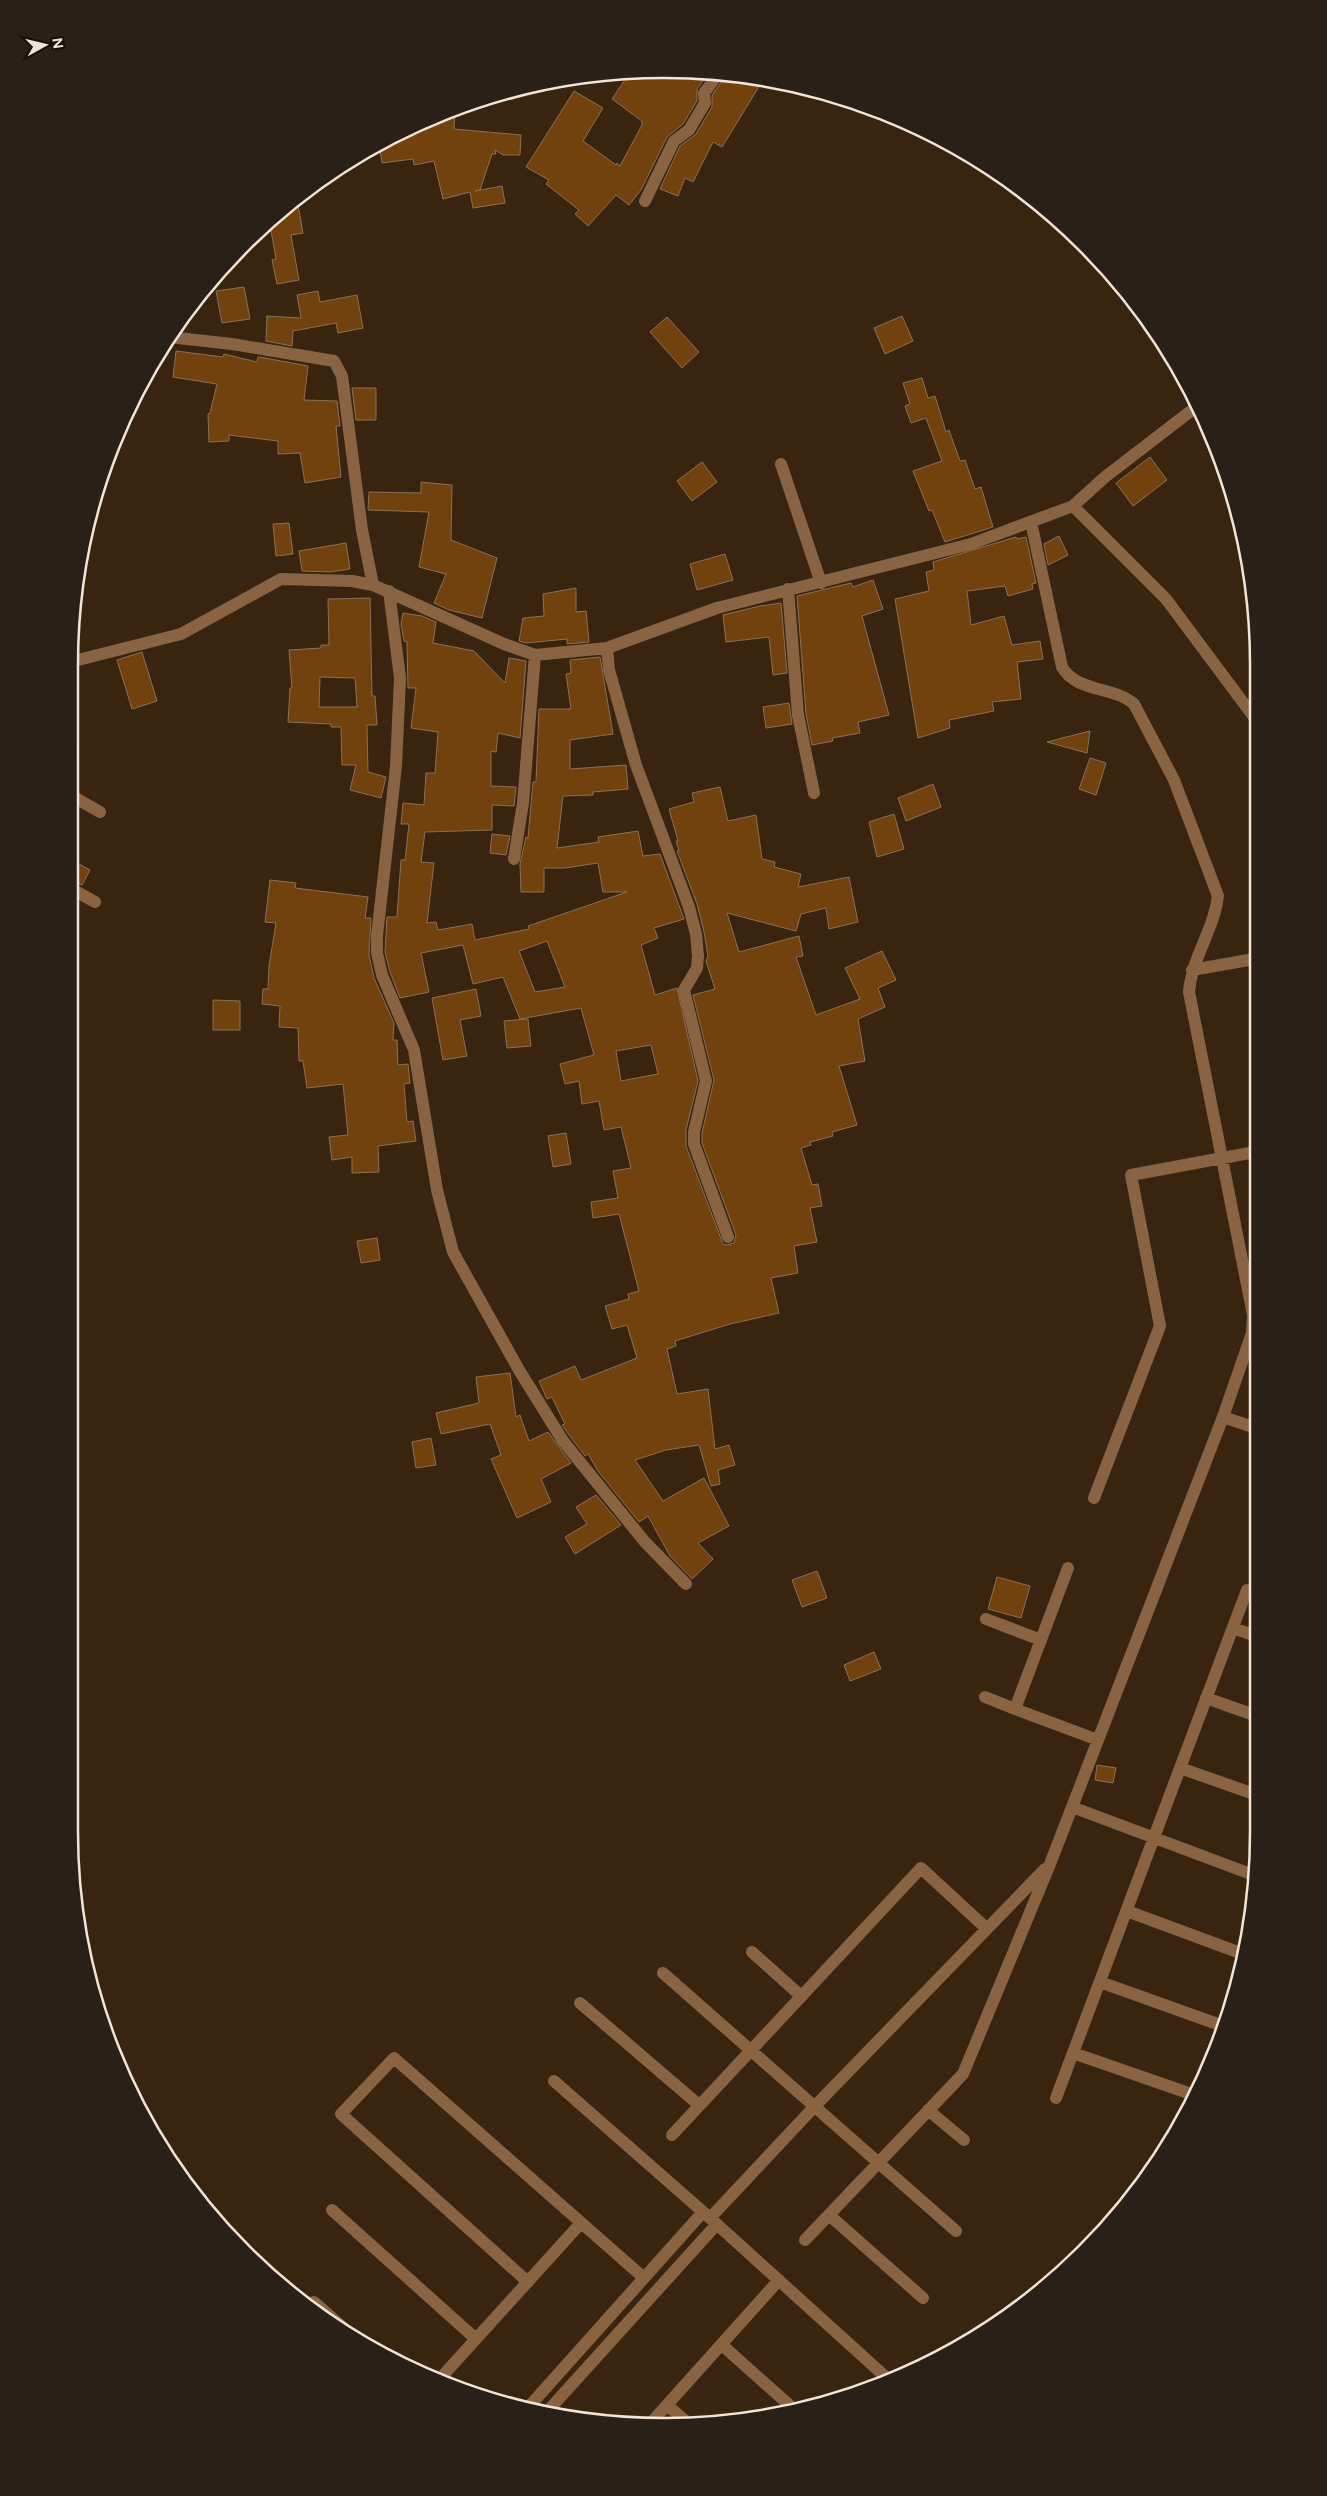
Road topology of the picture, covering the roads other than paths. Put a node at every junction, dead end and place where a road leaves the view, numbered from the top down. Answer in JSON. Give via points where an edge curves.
{"nodes":[{"id":1,"x":714,"y":80,"type":"edge"},
{"id":2,"x":645,"y":201,"type":"dead end"},
{"id":3,"x":176,"y":338,"type":"edge"},
{"id":4,"x":1192,"y":410,"type":"edge"},
{"id":5,"x":781,"y":464,"type":"dead end"},
{"id":6,"x":1073,"y":506,"type":"junction"},
{"id":7,"x":1031,"y":522,"type":"junction"},
{"id":8,"x":821,"y":582,"type":"junction"},
{"id":9,"x":373,"y":585,"type":"junction"},
{"id":10,"x":788,"y":589,"type":"junction"},
{"id":11,"x":389,"y":591,"type":"junction"},
{"id":12,"x":607,"y":648,"type":"junction"},
{"id":13,"x":535,"y":656,"type":"junction"},
{"id":14,"x":78,"y":660,"type":"edge"},
{"id":15,"x":1250,"y":712,"type":"edge"},
{"id":16,"x":814,"y":793,"type":"dead end"},
{"id":17,"x":78,"y":799,"type":"edge"},
{"id":18,"x":100,"y":812,"type":"dead end"},
{"id":19,"x":514,"y":859,"type":"dead end"},
{"id":20,"x":78,"y":892,"type":"edge"},
{"id":21,"x":95,"y":902,"type":"dead end"},
{"id":22,"x":1250,"y":960,"type":"edge"},
{"id":23,"x":1192,"y":970,"type":"junction"},
{"id":24,"x":1250,"y":1153,"type":"edge"},
{"id":25,"x":1222,"y":1158,"type":"junction"},
{"id":26,"x":728,"y":1237,"type":"dead end"},
{"id":27,"x":1250,"y":1303,"type":"edge"},
{"id":28,"x":1250,"y":1336,"type":"edge"},
{"id":29,"x":1223,"y":1417,"type":"junction"},
{"id":30,"x":1250,"y":1426,"type":"edge"},
{"id":31,"x":1094,"y":1498,"type":"dead end"},
{"id":32,"x":1068,"y":1568,"type":"dead end"},
{"id":33,"x":686,"y":1584,"type":"dead end"},
{"id":34,"x":1247,"y":1590,"type":"dead end"},
{"id":35,"x":986,"y":1619,"type":"dead end"},
{"id":36,"x":1233,"y":1628,"type":"junction"},
{"id":37,"x":1250,"y":1634,"type":"edge"},
{"id":38,"x":1041,"y":1640,"type":"junction"},
{"id":39,"x":984,"y":1697,"type":"dead end"},
{"id":40,"x":1206,"y":1698,"type":"junction"},
{"id":41,"x":1015,"y":1709,"type":"junction"},
{"id":42,"x":1250,"y":1714,"type":"edge"},
{"id":43,"x":1098,"y":1740,"type":"junction"},
{"id":44,"x":1180,"y":1768,"type":"junction"},
{"id":45,"x":1250,"y":1793,"type":"edge"},
{"id":46,"x":1072,"y":1807,"type":"junction"},
{"id":47,"x":1154,"y":1837,"type":"junction"},
{"id":48,"x":1050,"y":1864,"type":"junction"},
{"id":49,"x":1248,"y":1873,"type":"edge"},
{"id":50,"x":1127,"y":1911,"type":"junction"},
{"id":51,"x":986,"y":1928,"type":"junction"},
{"id":52,"x":752,"y":1952,"type":"dead end"},
{"id":53,"x":1237,"y":1952,"type":"edge"},
{"id":54,"x":663,"y":1974,"type":"dead end"},
{"id":55,"x":1100,"y":1982,"type":"junction"},
{"id":56,"x":801,"y":1996,"type":"junction"},
{"id":57,"x":580,"y":2003,"type":"dead end"},
{"id":58,"x":1217,"y":2024,"type":"edge"},
{"id":59,"x":750,"y":2050,"type":"junction"},
{"id":60,"x":1074,"y":2052,"type":"junction"},
{"id":61,"x":554,"y":2081,"type":"dead end"},
{"id":62,"x":1188,"y":2093,"type":"edge"},
{"id":63,"x":1056,"y":2098,"type":"dead end"},
{"id":64,"x":699,"y":2105,"type":"junction"},
{"id":65,"x":815,"y":2106,"type":"junction"},
{"id":66,"x":928,"y":2110,"type":"junction"},
{"id":67,"x":672,"y":2135,"type":"dead end"},
{"id":68,"x":964,"y":2140,"type":"dead end"},
{"id":69,"x":880,"y":2161,"type":"junction"},
{"id":70,"x":332,"y":2210,"type":"dead end"},
{"id":71,"x":829,"y":2216,"type":"junction"},
{"id":72,"x":710,"y":2218,"type":"junction"},
{"id":73,"x":581,"y":2223,"type":"junction"},
{"id":74,"x":956,"y":2231,"type":"dead end"},
{"id":75,"x":806,"y":2240,"type":"dead end"},
{"id":76,"x":644,"y":2278,"type":"junction"},
{"id":77,"x":779,"y":2280,"type":"junction"},
{"id":78,"x":528,"y":2282,"type":"junction"},
{"id":79,"x":923,"y":2298,"type":"dead end"},
{"id":80,"x":476,"y":2339,"type":"junction"},
{"id":81,"x":722,"y":2345,"type":"junction"},
{"id":82,"x":443,"y":2375,"type":"edge"},
{"id":83,"x":884,"y":2375,"type":"edge"},
{"id":84,"x":532,"y":2403,"type":"edge"},
{"id":85,"x":667,"y":2405,"type":"junction"},
{"id":86,"x":789,"y":2405,"type":"edge"},
{"id":87,"x":551,"y":2407,"type":"edge"},
{"id":88,"x":655,"y":2418,"type":"edge"},
{"id":89,"x":682,"y":2418,"type":"edge"}],
"edges":[{"from":1,"to":2,"type":"street","via":[[704,93],[705,103],[689,130],[674,141]]},
{"from":3,"to":9,"type":"street","via":[[330,359],[338,366]]},
{"from":4,"to":6,"type":"street"},
{"from":5,"to":8,"type":"street"},
{"from":6,"to":7,"type":"street"},
{"from":6,"to":15,"type":"street","via":[[1166,599]]},
{"from":7,"to":8,"type":"street","via":[[971,544]]},
{"from":7,"to":23,"type":"street","via":[[1062,668],[1077,682],[1126,698],[1134,704],[1174,780],[1216,890],[1218,896],[1214,912]]},
{"from":8,"to":10,"type":"street"},
{"from":9,"to":11,"type":"street"},
{"from":9,"to":14,"type":"street","via":[[352,581],[280,579],[180,634]]},
{"from":10,"to":12,"type":"street","via":[[717,608]]},
{"from":10,"to":16,"type":"street","via":[[798,715]]},
{"from":11,"to":13,"type":"street"},
{"from":11,"to":33,"type":"street","via":[[400,678],[396,766],[377,953],[382,975],[414,1050],[437,1190],[453,1252],[563,1441],[646,1542]]},
{"from":12,"to":13,"type":"street"},
{"from":12,"to":26,"type":"street","via":[[609,670],[636,765],[696,934],[697,968],[684,990],[706,1081],[694,1144]]},
{"from":13,"to":19,"type":"street","via":[[523,803]]},
{"from":17,"to":18,"type":"street"},
{"from":20,"to":21,"type":"street"},
{"from":22,"to":23,"type":"street"},
{"from":23,"to":25,"type":"street","via":[[1189,992],[1192,1014]]},
{"from":24,"to":25,"type":"street"},
{"from":25,"to":27,"type":"street"},
{"from":25,"to":31,"type":"street","via":[[1131,1175],[1160,1326]]},
{"from":28,"to":29,"type":"street"},
{"from":29,"to":30,"type":"street"},
{"from":29,"to":43,"type":"street"},
{"from":32,"to":38,"type":"street"},
{"from":34,"to":36,"type":"street"},
{"from":35,"to":38,"type":"street"},
{"from":36,"to":37,"type":"street"},
{"from":36,"to":40,"type":"street"},
{"from":38,"to":41,"type":"street"},
{"from":39,"to":41,"type":"street"},
{"from":40,"to":42,"type":"street"},
{"from":40,"to":44,"type":"street"},
{"from":41,"to":43,"type":"street"},
{"from":43,"to":46,"type":"street"},
{"from":44,"to":45,"type":"street"},
{"from":44,"to":47,"type":"street"},
{"from":46,"to":47,"type":"street"},
{"from":46,"to":48,"type":"street"},
{"from":47,"to":49,"type":"street"},
{"from":47,"to":50,"type":"street"},
{"from":48,"to":51,"type":"street"},
{"from":48,"to":66,"type":"street","via":[[962,2074]]},
{"from":50,"to":53,"type":"street"},
{"from":50,"to":55,"type":"street"},
{"from":51,"to":56,"type":"street","via":[[921,1868]]},
{"from":51,"to":65,"type":"street"},
{"from":52,"to":56,"type":"street"},
{"from":54,"to":59,"type":"street"},
{"from":55,"to":58,"type":"street"},
{"from":55,"to":60,"type":"street"},
{"from":56,"to":59,"type":"street"},
{"from":57,"to":64,"type":"street"},
{"from":59,"to":64,"type":"street"},
{"from":59,"to":65,"type":"street"},
{"from":60,"to":62,"type":"street"},
{"from":60,"to":63,"type":"street"},
{"from":61,"to":72,"type":"street"},
{"from":64,"to":67,"type":"street"},
{"from":65,"to":69,"type":"street"},
{"from":65,"to":72,"type":"street"},
{"from":66,"to":68,"type":"street"},
{"from":66,"to":69,"type":"street"},
{"from":69,"to":71,"type":"street"},
{"from":69,"to":74,"type":"street"},
{"from":70,"to":80,"type":"street"},
{"from":71,"to":75,"type":"street"},
{"from":71,"to":79,"type":"street"},
{"from":72,"to":76,"type":"street"},
{"from":72,"to":77,"type":"street"},
{"from":72,"to":87,"type":"street"},
{"from":73,"to":76,"type":"street"},
{"from":73,"to":78,"type":"street"},
{"from":73,"to":78,"type":"street","via":[[394,2058],[341,2114]]},
{"from":76,"to":84,"type":"street"},
{"from":77,"to":81,"type":"street"},
{"from":77,"to":83,"type":"street"},
{"from":78,"to":80,"type":"street"},
{"from":80,"to":82,"type":"street"},
{"from":81,"to":85,"type":"street"},
{"from":81,"to":86,"type":"street"},
{"from":85,"to":88,"type":"street"},
{"from":85,"to":89,"type":"street"}]}
